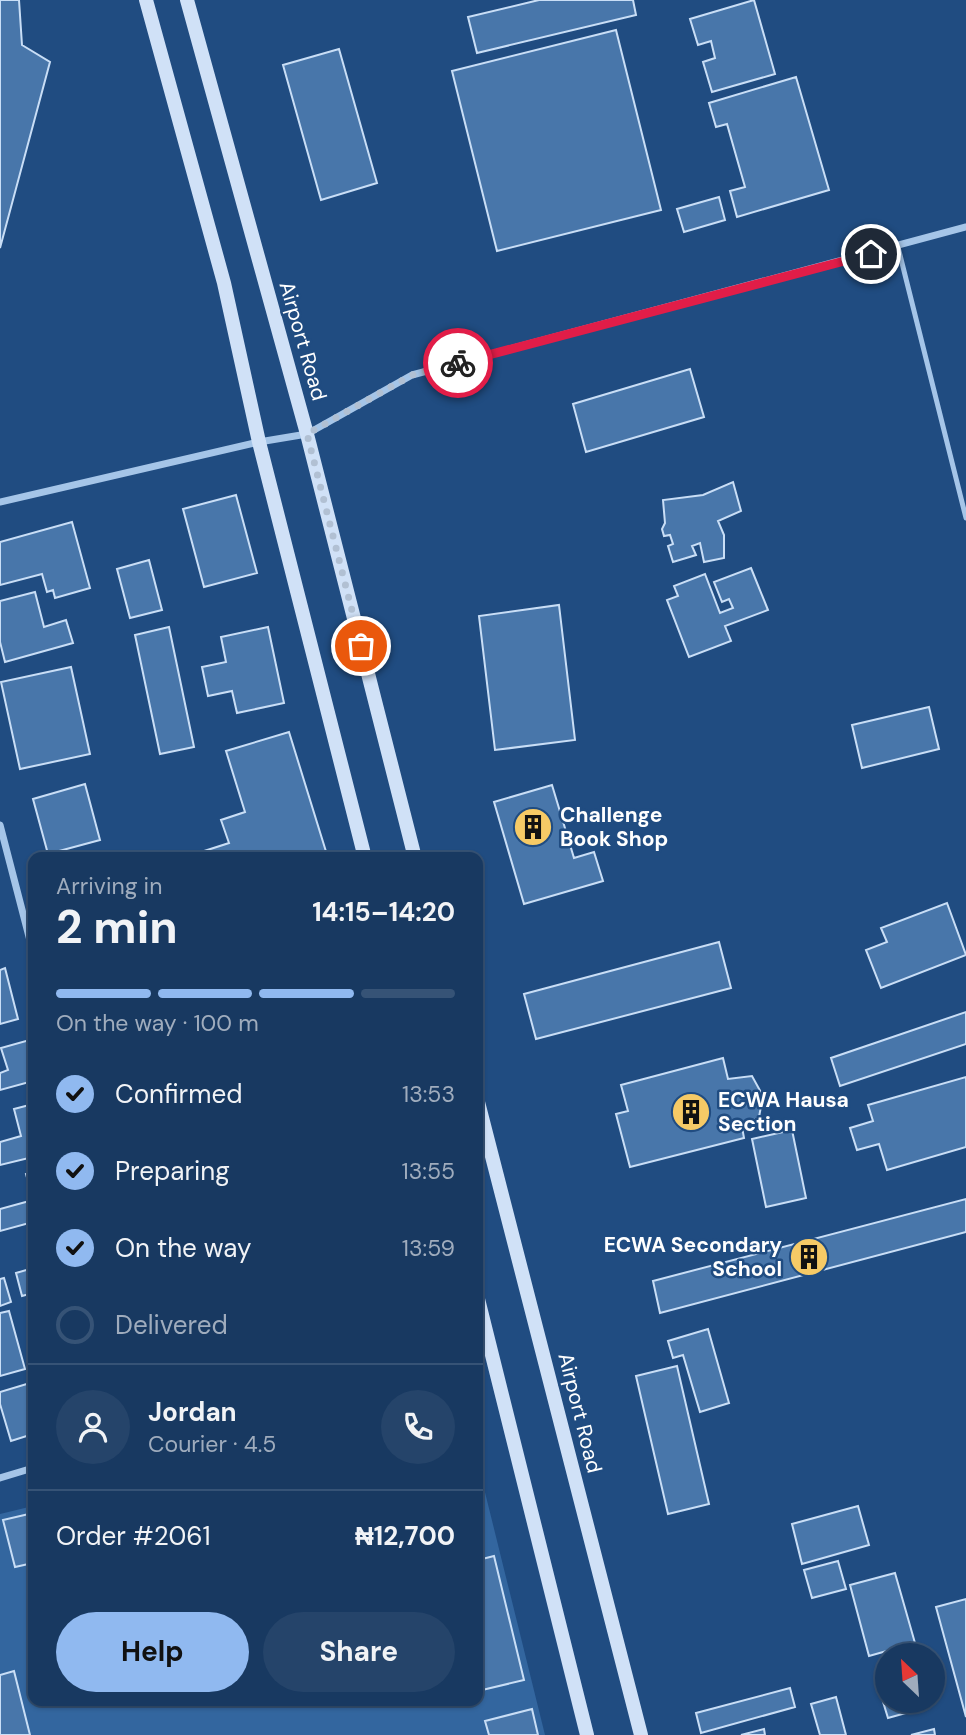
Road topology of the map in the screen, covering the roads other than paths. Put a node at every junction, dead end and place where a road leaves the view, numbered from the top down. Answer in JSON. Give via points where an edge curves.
{"nodes":[{"id":1,"x":146,"y":0,"type":"edge"},
{"id":2,"x":187,"y":0,"type":"edge"},
{"id":3,"x":966,"y":228,"type":"edge"},
{"id":4,"x":898,"y":247,"type":"junction"},
{"id":5,"x":307,"y":434,"type":"junction"},
{"id":6,"x":259,"y":442,"type":"junction"},
{"id":7,"x":0,"y":502,"type":"edge"},
{"id":8,"x":966,"y":518,"type":"edge"},
{"id":9,"x":0,"y":825,"type":"edge"},
{"id":10,"x":363,"y":852,"type":"edge"},
{"id":11,"x":413,"y":852,"type":"edge"},
{"id":12,"x":28,"y":933,"type":"edge"},
{"id":13,"x":483,"y":1121,"type":"edge"},
{"id":14,"x":483,"y":1319,"type":"edge"},
{"id":15,"x":28,"y":1470,"type":"edge"},
{"id":16,"x":0,"y":1478,"type":"edge"},
{"id":17,"x":587,"y":1735,"type":"edge"},
{"id":18,"x":641,"y":1735,"type":"edge"}],
"edges":[{"from":1,"to":6,"type":"main road","via":[[224,283]]},
{"from":2,"to":5,"type":"main road","name":"Airport Road"},
{"from":3,"to":4,"type":"street"},
{"from":4,"to":5,"type":"street","via":[[412,375]]},
{"from":4,"to":8,"type":"lane"},
{"from":5,"to":6,"type":"street"},
{"from":5,"to":11,"type":"main road","name":"Airport Road"},
{"from":6,"to":7,"type":"street"},
{"from":6,"to":10,"type":"main road"},
{"from":9,"to":12,"type":"street"},
{"from":13,"to":18,"type":"main road","name":"Airport Road"},
{"from":14,"to":17,"type":"main road"},
{"from":15,"to":16,"type":"street"}]}
